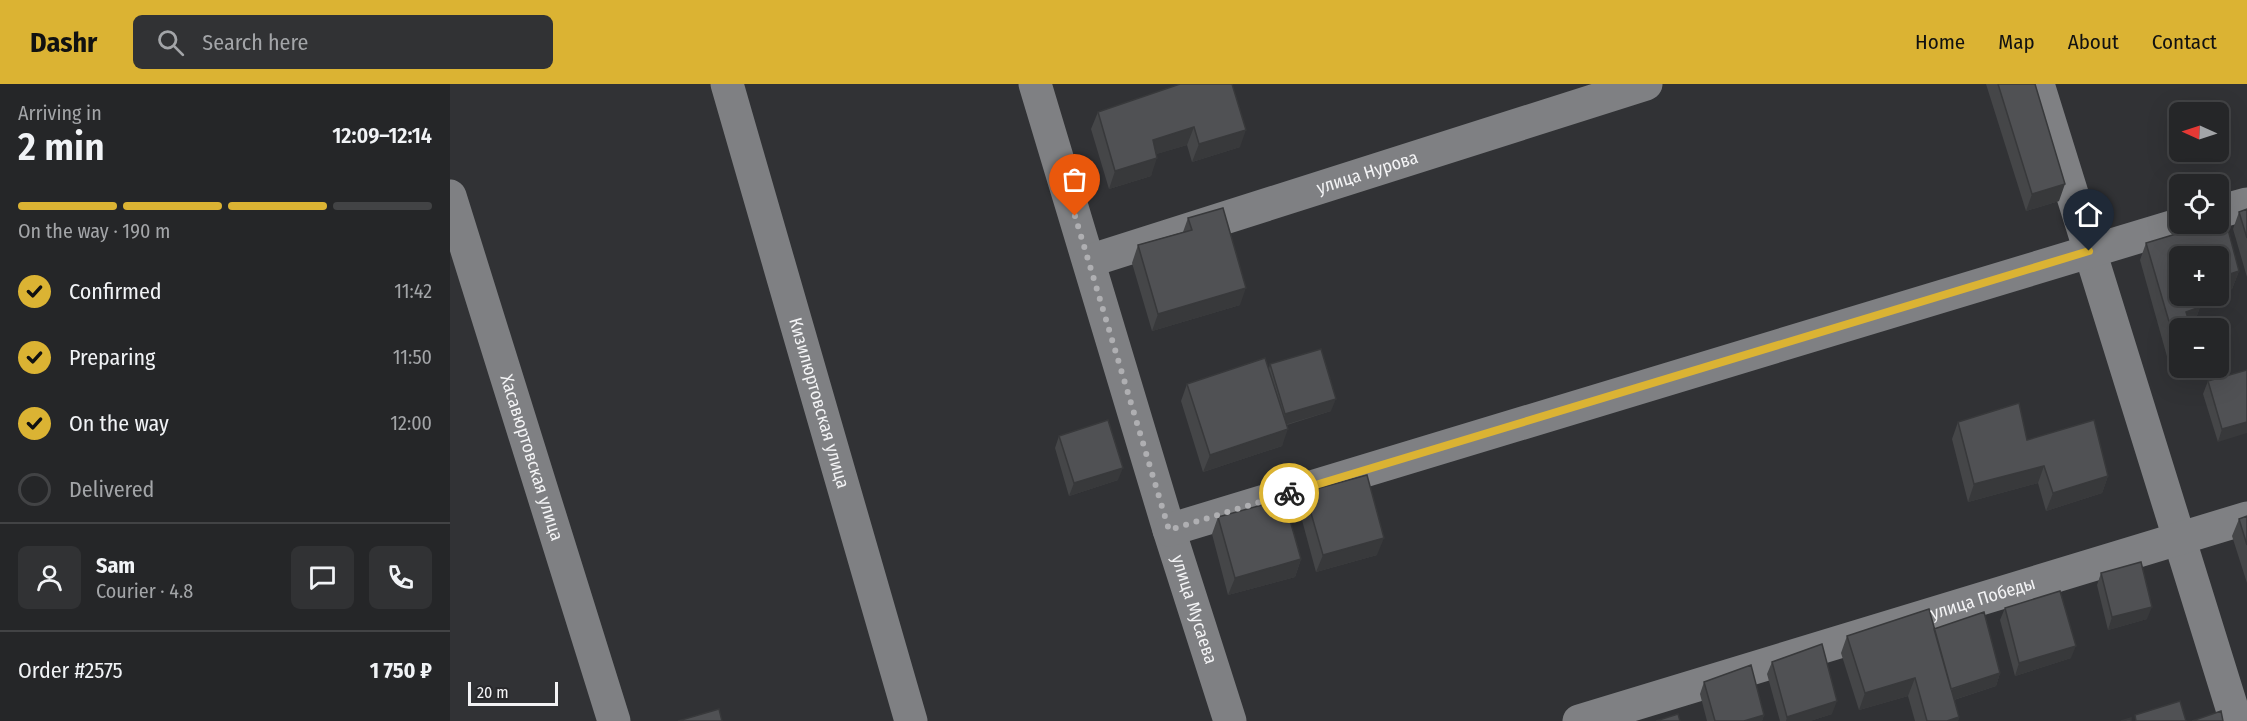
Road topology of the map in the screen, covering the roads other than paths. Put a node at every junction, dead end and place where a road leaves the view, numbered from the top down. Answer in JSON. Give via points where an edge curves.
{"nodes":[{"id":1,"x":727,"y":84,"type":"edge"},
{"id":2,"x":1035,"y":84,"type":"edge"},
{"id":3,"x":1646,"y":84,"type":"edge"},
{"id":4,"x":2037,"y":84,"type":"edge"},
{"id":5,"x":450,"y":196,"type":"edge"},
{"id":6,"x":2247,"y":204,"type":"edge"},
{"id":7,"x":2229,"y":209,"type":"edge"},
{"id":8,"x":2169,"y":228,"type":"edge"},
{"id":9,"x":2089,"y":251,"type":"junction"},
{"id":10,"x":1089,"y":261,"type":"junction"},
{"id":11,"x":2247,"y":519,"type":"edge"},
{"id":12,"x":1169,"y":530,"type":"junction"},
{"id":13,"x":2179,"y":539,"type":"junction"},
{"id":14,"x":614,"y":721,"type":"edge"},
{"id":15,"x":911,"y":721,"type":"edge"},
{"id":16,"x":1230,"y":721,"type":"edge"},
{"id":17,"x":1579,"y":721,"type":"edge"},
{"id":18,"x":2236,"y":721,"type":"edge"}],
"edges":[{"from":1,"to":15,"type":"street","name":"Кизилюртовская улица"},
{"from":2,"to":10,"type":"street","name":"улица Мусаева"},
{"from":3,"to":10,"type":"street","name":"улица Нурова"},
{"from":4,"to":9,"type":"street"},
{"from":5,"to":14,"type":"street","name":"Хасавюртовская улица"},
{"from":6,"to":7,"type":"street"},
{"from":8,"to":9,"type":"street"},
{"from":9,"to":12,"type":"street"},
{"from":9,"to":13,"type":"street"},
{"from":10,"to":12,"type":"street","name":"улица Мусаева"},
{"from":11,"to":13,"type":"street","name":"улица Победы"},
{"from":12,"to":16,"type":"street","name":"улица Мусаева"},
{"from":13,"to":17,"type":"street","name":"улица Победы"},
{"from":13,"to":18,"type":"street"}]}
